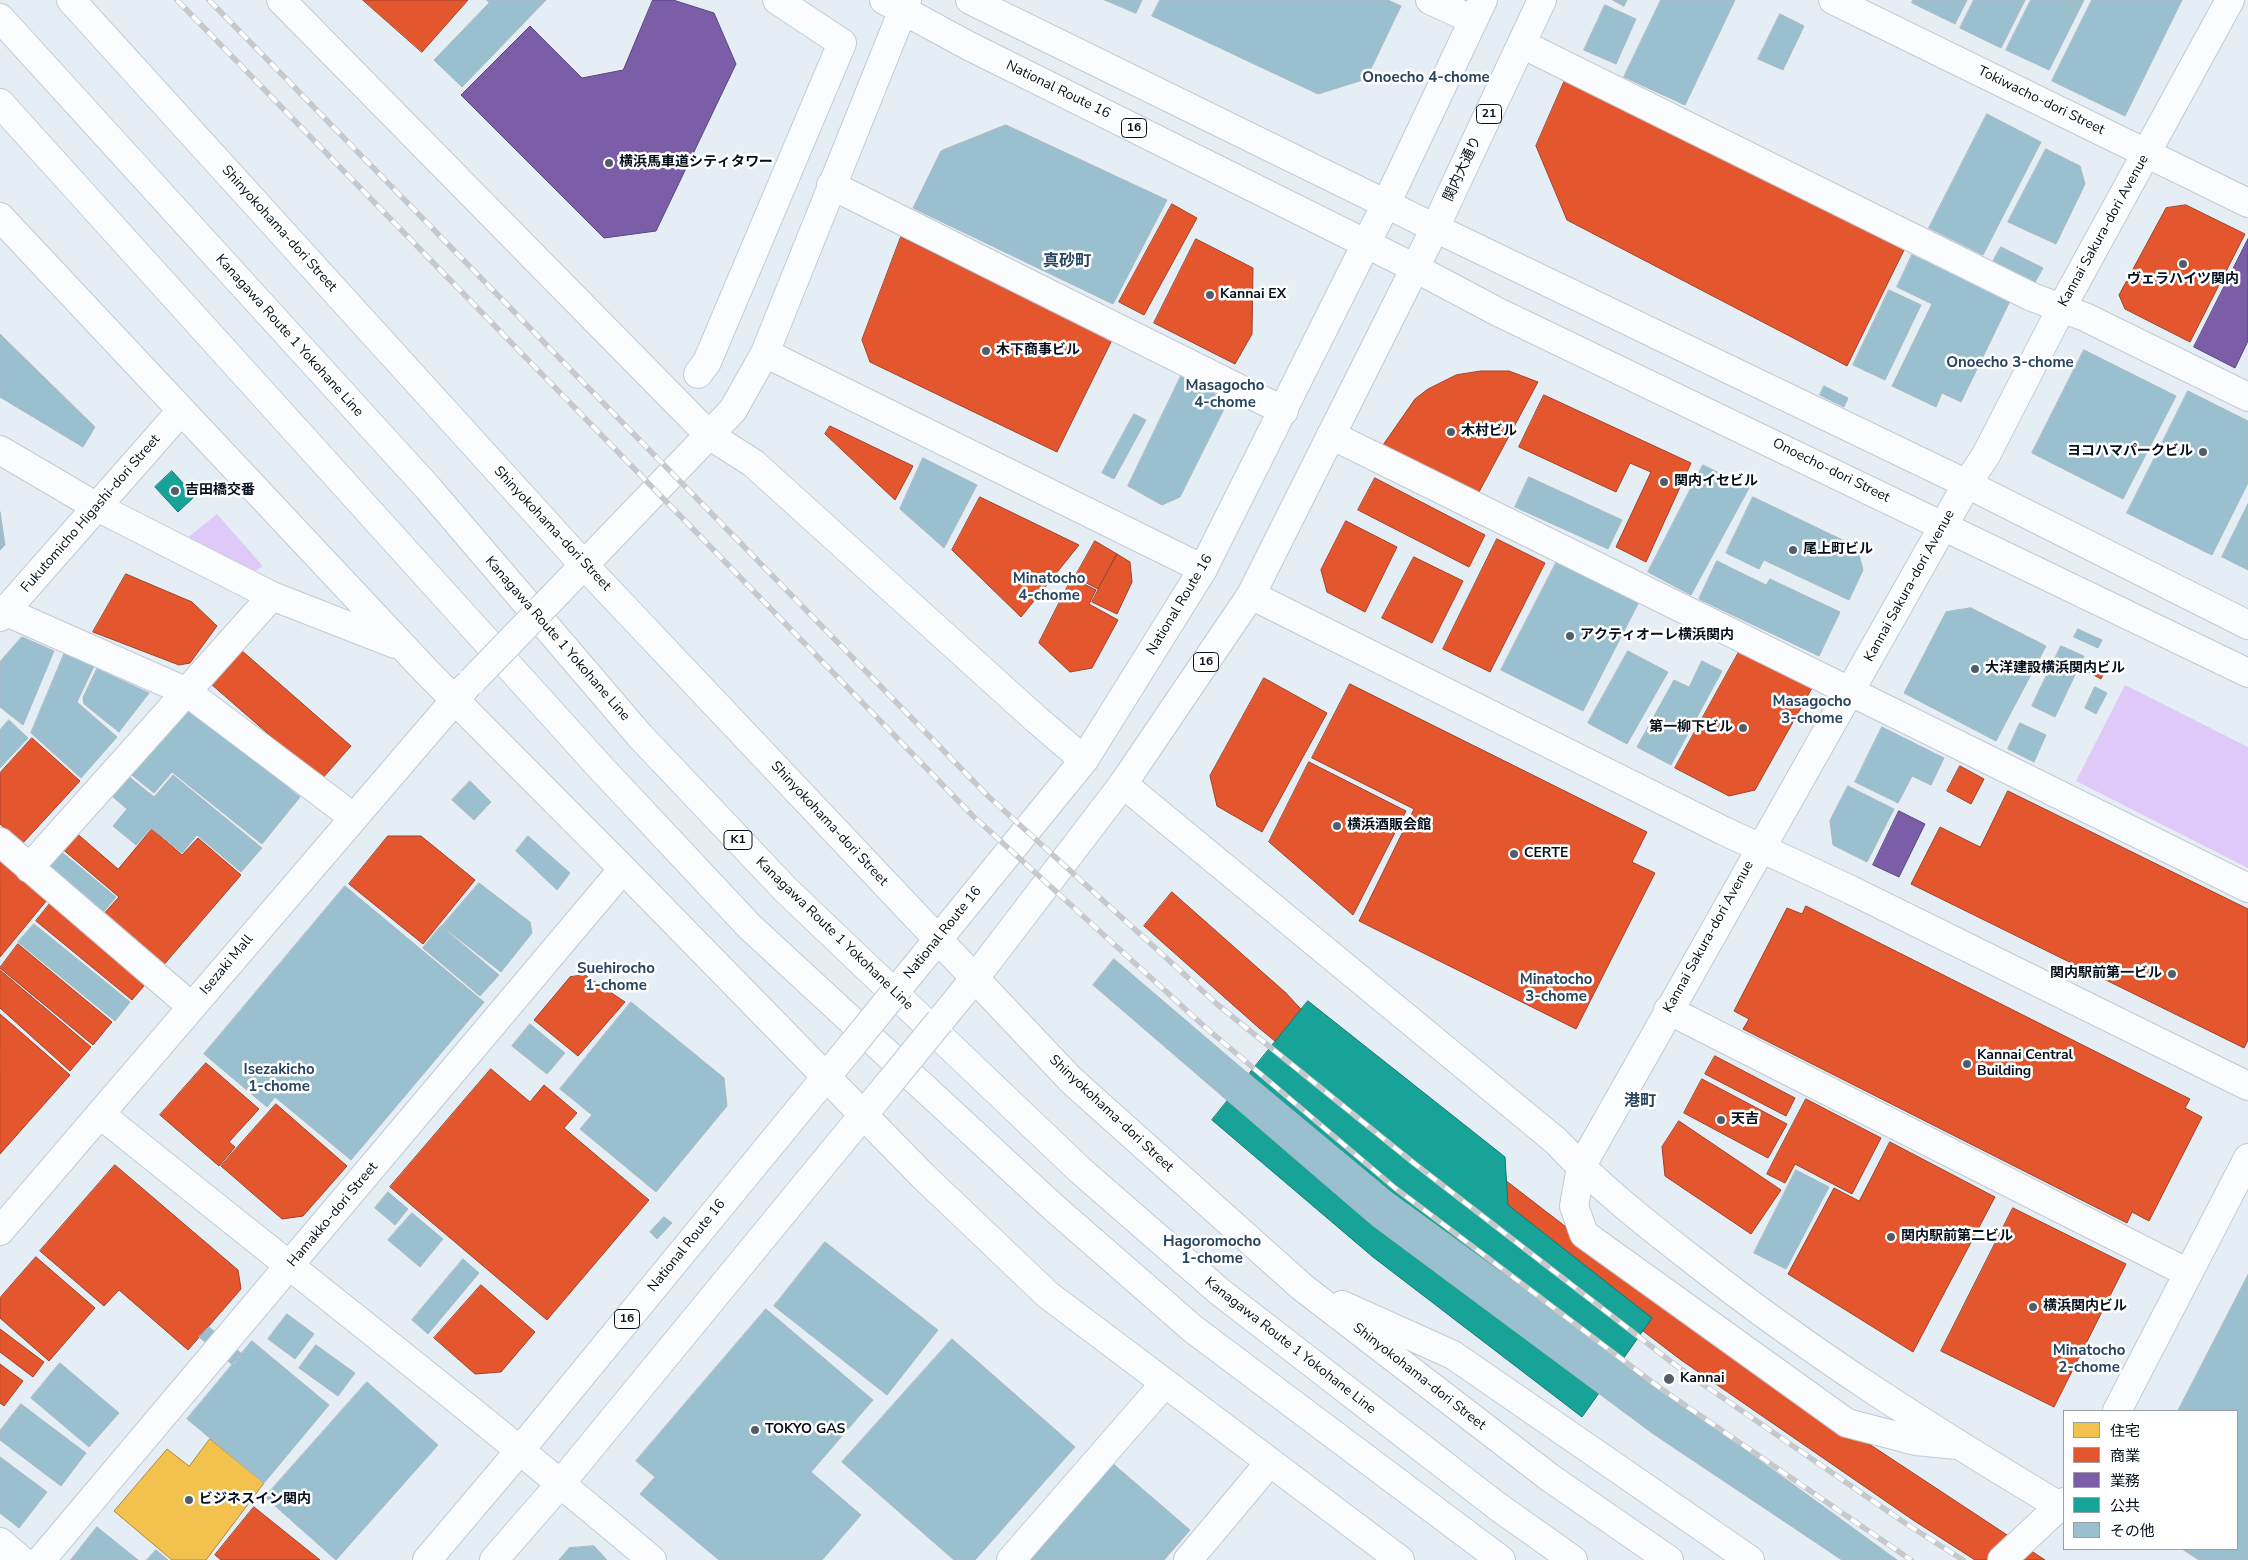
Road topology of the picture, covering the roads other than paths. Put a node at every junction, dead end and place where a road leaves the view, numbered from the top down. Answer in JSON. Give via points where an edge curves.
{"nodes":[{"id":1,"x":71,"y":0,"type":"edge"},
{"id":2,"x":281,"y":0,"type":"edge"},
{"id":3,"x":776,"y":0,"type":"edge"},
{"id":4,"x":970,"y":0,"type":"edge"},
{"id":5,"x":1430,"y":0,"type":"edge"},
{"id":6,"x":1542,"y":0,"type":"edge"},
{"id":7,"x":1833,"y":0,"type":"edge"},
{"id":8,"x":2230,"y":0,"type":"edge"},
{"id":9,"x":898,"y":3,"type":"edge"},
{"id":10,"x":1478,"y":10,"type":"edge"},
{"id":11,"x":0,"y":18,"type":"edge"},
{"id":12,"x":1522,"y":44,"type":"junction"},
{"id":13,"x":0,"y":103,"type":"edge"},
{"id":14,"x":2147,"y":153,"type":"junction"},
{"id":15,"x":831,"y":185,"type":"junction"},
{"id":16,"x":2248,"y":203,"type":"edge"},
{"id":17,"x":1386,"y":204,"type":"junction"},
{"id":18,"x":0,"y":217,"type":"edge"},
{"id":19,"x":1435,"y":228,"type":"junction"},
{"id":20,"x":1368,"y":244,"type":"junction"},
{"id":21,"x":1415,"y":268,"type":"junction"},
{"id":22,"x":2062,"y":308,"type":"junction"},
{"id":23,"x":765,"y":353,"type":"junction"},
{"id":24,"x":698,"y":374,"type":"dead end"},
{"id":25,"x":2248,"y":397,"type":"edge"},
{"id":26,"x":181,"y":411,"type":"junction"},
{"id":27,"x":1284,"y":411,"type":"junction"},
{"id":28,"x":709,"y":435,"type":"junction"},
{"id":29,"x":1331,"y":435,"type":"junction"},
{"id":30,"x":0,"y":450,"type":"edge"},
{"id":31,"x":1967,"y":484,"type":"junction"},
{"id":32,"x":97,"y":507,"type":"junction"},
{"id":33,"x":1944,"y":525,"type":"junction"},
{"id":34,"x":584,"y":565,"type":"junction"},
{"id":35,"x":1204,"y":569,"type":"junction"},
{"id":36,"x":1251,"y":595,"type":"junction"},
{"id":37,"x":272,"y":596,"type":"junction"},
{"id":38,"x":2,"y":613,"type":"edge"},
{"id":39,"x":2248,"y":625,"type":"edge"},
{"id":40,"x":402,"y":646,"type":"junction"},
{"id":41,"x":2248,"y":673,"type":"edge"},
{"id":42,"x":1851,"y":690,"type":"junction"},
{"id":43,"x":463,"y":691,"type":"junction"},
{"id":44,"x":187,"y":692,"type":"junction"},
{"id":45,"x":1084,"y":760,"type":"junction"},
{"id":46,"x":1123,"y":784,"type":"junction"},
{"id":47,"x":353,"y":817,"type":"junction"},
{"id":48,"x":0,"y":842,"type":"edge"},
{"id":49,"x":1759,"y":848,"type":"junction"},
{"id":50,"x":623,"y":869,"type":"junction"},
{"id":51,"x":36,"y":874,"type":"junction"},
{"id":52,"x":2248,"y":888,"type":"edge"},
{"id":53,"x":938,"y":939,"type":"junction"},
{"id":54,"x":975,"y":978,"type":"junction"},
{"id":55,"x":192,"y":1007,"type":"junction"},
{"id":56,"x":1668,"y":1010,"type":"junction"},
{"id":57,"x":826,"y":1076,"type":"junction"},
{"id":58,"x":2248,"y":1086,"type":"edge"},
{"id":59,"x":100,"y":1114,"type":"junction"},
{"id":60,"x":863,"y":1115,"type":"junction"},
{"id":61,"x":2248,"y":1158,"type":"edge"},
{"id":62,"x":1580,"y":1167,"type":"junction"},
{"id":63,"x":0,"y":1231,"type":"edge"},
{"id":64,"x":289,"y":1267,"type":"junction"},
{"id":65,"x":2188,"y":1273,"type":"junction"},
{"id":66,"x":1302,"y":1287,"type":"junction"},
{"id":67,"x":1165,"y":1383,"type":"junction"},
{"id":68,"x":2118,"y":1410,"type":"edge"},
{"id":69,"x":1957,"y":1445,"type":"junction"},
{"id":70,"x":520,"y":1449,"type":"junction"},
{"id":71,"x":1270,"y":1462,"type":"junction"},
{"id":72,"x":561,"y":1484,"type":"junction"},
{"id":73,"x":2063,"y":1505,"type":"edge"},
{"id":74,"x":0,"y":1542,"type":"edge"},
{"id":75,"x":21,"y":1560,"type":"edge"},
{"id":76,"x":41,"y":1560,"type":"edge"},
{"id":77,"x":427,"y":1560,"type":"edge"},
{"id":78,"x":494,"y":1560,"type":"edge"},
{"id":79,"x":652,"y":1560,"type":"edge"},
{"id":80,"x":1011,"y":1560,"type":"edge"},
{"id":81,"x":1188,"y":1560,"type":"edge"},
{"id":82,"x":1400,"y":1560,"type":"edge"},
{"id":83,"x":1501,"y":1560,"type":"edge"},
{"id":84,"x":1573,"y":1560,"type":"edge"},
{"id":85,"x":1669,"y":1560,"type":"edge"},
{"id":86,"x":1750,"y":1560,"type":"edge"},
{"id":87,"x":2002,"y":1560,"type":"edge"}],
"edges":[{"from":1,"to":34,"type":"main road","name":"Shinyokohama-dori Street"},
{"from":2,"to":28,"type":"main road"},
{"from":3,"to":24,"type":"main road","via":[[842,43],[707,362]]},
{"from":4,"to":17,"type":"main road"},
{"from":5,"to":10,"type":"main road"},
{"from":6,"to":12,"type":"main road","name":"関内大通り","number":"21"},
{"from":7,"to":14,"type":"main road","name":"Tokiwacho-dori Street"},
{"from":8,"to":14,"type":"main road","name":"Kannai Sakura-dori Avenue"},
{"from":9,"to":15,"type":"main road","name":"Isezaki Mall"},
{"from":9,"to":20,"type":"main road","name":"National Route 16","number":"16","via":[[969,46]]},
{"from":10,"to":17,"type":"main road"},
{"from":11,"to":84,"type":"main road","name":"Kanagawa Route 1 Yokohane Line","number":"K1","via":[[428,488],[640,736],[786,890],[1080,1171],[1220,1292],[1497,1506]]},
{"from":12,"to":19,"type":"main road","name":"関内大通り","number":"21"},
{"from":12,"to":22,"type":"main road","via":[[2023,292]]},
{"from":13,"to":83,"type":"main road","via":[[601,768],[749,926],[1052,1206],[1193,1329]]},
{"from":14,"to":16,"type":"main road","name":"Tokiwacho-dori Street"},
{"from":14,"to":22,"type":"main road","name":"Kannai Sakura-dori Avenue"},
{"from":15,"to":23,"type":"main road","name":"Isezaki Mall"},
{"from":15,"to":27,"type":"main road"},
{"from":17,"to":19,"type":"main road"},
{"from":17,"to":20,"type":"main road","name":"National Route 16","number":"16"},
{"from":18,"to":26,"type":"main road"},
{"from":19,"to":21,"type":"main road","number":"16"},
{"from":19,"to":31,"type":"main road"},
{"from":20,"to":21,"type":"main road","name":"National Route 16","number":"16"},
{"from":20,"to":27,"type":"main road","name":"National Route 16","number":"16"},
{"from":21,"to":29,"type":"main road","number":"16"},
{"from":21,"to":33,"type":"main road","name":"Onoecho-dori Street","via":[[1498,312]]},
{"from":22,"to":25,"type":"main road"},
{"from":22,"to":31,"type":"main road","name":"Kannai Sakura-dori Avenue","via":[[1986,455]]},
{"from":23,"to":28,"type":"main road","name":"Isezaki Mall","via":[[733,410]]},
{"from":23,"to":35,"type":"main road"},
{"from":26,"to":32,"type":"main road","name":"Fukutomicho Higashi-dori Street"},
{"from":26,"to":40,"type":"main road"},
{"from":27,"to":35,"type":"main road","name":"National Route 16","number":"16"},
{"from":28,"to":34,"type":"main road","name":"Isezaki Mall"},
{"from":28,"to":45,"type":"main road","via":[[752,463]]},
{"from":29,"to":36,"type":"main road","number":"16"},
{"from":29,"to":42,"type":"main road"},
{"from":30,"to":32,"type":"main road"},
{"from":31,"to":33,"type":"main road","name":"Kannai Sakura-dori Avenue"},
{"from":31,"to":39,"type":"main road"},
{"from":32,"to":37,"type":"main road"},
{"from":32,"to":38,"type":"main road","name":"Fukutomicho Higashi-dori Street"},
{"from":33,"to":41,"type":"main road","name":"Onoecho-dori Street"},
{"from":33,"to":42,"type":"main road","name":"Kannai Sakura-dori Avenue"},
{"from":34,"to":43,"type":"main road","name":"Isezaki Mall","bridge":true},
{"from":34,"to":53,"type":"main road","name":"Shinyokohama-dori Street"},
{"from":35,"to":45,"type":"main road","name":"National Route 16","number":"16"},
{"from":36,"to":46,"type":"main road","number":"16"},
{"from":36,"to":49,"type":"main road"},
{"from":37,"to":40,"type":"main road"},
{"from":37,"to":44,"type":"main road"},
{"from":38,"to":44,"type":"main road"},
{"from":40,"to":43,"type":"main road"},
{"from":42,"to":49,"type":"main road","name":"Kannai Sakura-dori Avenue"},
{"from":42,"to":52,"type":"main road"},
{"from":43,"to":47,"type":"main road","name":"Isezaki Mall"},
{"from":43,"to":50,"type":"main road"},
{"from":44,"to":47,"type":"main road"},
{"from":44,"to":51,"type":"main road"},
{"from":45,"to":53,"type":"main road","name":"National Route 16","number":"16"},
{"from":46,"to":54,"type":"main road","number":"16"},
{"from":46,"to":62,"type":"main road","via":[[1556,1141]]},
{"from":47,"to":55,"type":"main road","name":"Isezaki Mall"},
{"from":48,"to":51,"type":"main road"},
{"from":49,"to":56,"type":"main road","name":"Kannai Sakura-dori Avenue"},
{"from":49,"to":58,"type":"main road"},
{"from":50,"to":57,"type":"main road"},
{"from":50,"to":64,"type":"main road","name":"Hamakko-dori Street"},
{"from":51,"to":55,"type":"main road"},
{"from":53,"to":54,"type":"main road","name":"Shinyokohama-dori Street"},
{"from":53,"to":57,"type":"main road","name":"National Route 16","number":"16","bridge":true},
{"from":54,"to":60,"type":"main road","number":"16","bridge":true},
{"from":54,"to":66,"type":"main road","name":"Shinyokohama-dori Street","via":[[1071,1080]]},
{"from":55,"to":59,"type":"main road","name":"Isezaki Mall"},
{"from":56,"to":62,"type":"main road","name":"Kannai Sakura-dori Avenue"},
{"from":56,"to":65,"type":"main road"},
{"from":57,"to":60,"type":"main road"},
{"from":57,"to":70,"type":"main road","name":"National Route 16","number":"16"},
{"from":59,"to":63,"type":"main road","name":"Isezaki Mall"},
{"from":59,"to":64,"type":"main road"},
{"from":60,"to":67,"type":"main road","via":[[922,1176],[1048,1295]]},
{"from":60,"to":72,"type":"main road","number":"16"},
{"from":61,"to":65,"type":"main road"},
{"from":62,"to":69,"type":"main road","via":[[1743,1300],[1875,1393]]},
{"from":62,"to":69,"type":"main road","via":[[1574,1206],[1584,1234],[1847,1423],[1916,1442]]},
{"from":64,"to":70,"type":"main road"},
{"from":64,"to":76,"type":"main road","name":"Hamakko-dori Street"},
{"from":65,"to":68,"type":"main road"},
{"from":66,"to":85,"type":"main road","name":"Shinyokohama-dori Street","via":[[1549,1477]]},
{"from":66,"to":86,"type":"main road","via":[[1453,1355]]},
{"from":67,"to":71,"type":"main road"},
{"from":67,"to":80,"type":"main road"},
{"from":69,"to":73,"type":"main road"},
{"from":70,"to":72,"type":"main road"},
{"from":70,"to":77,"type":"main road","name":"National Route 16","number":"16"},
{"from":71,"to":81,"type":"main road"},
{"from":71,"to":82,"type":"main road"},
{"from":72,"to":78,"type":"main road","number":"16"},
{"from":72,"to":79,"type":"main road"},
{"from":73,"to":87,"type":"main road"},
{"from":74,"to":75,"type":"main road"}]}
